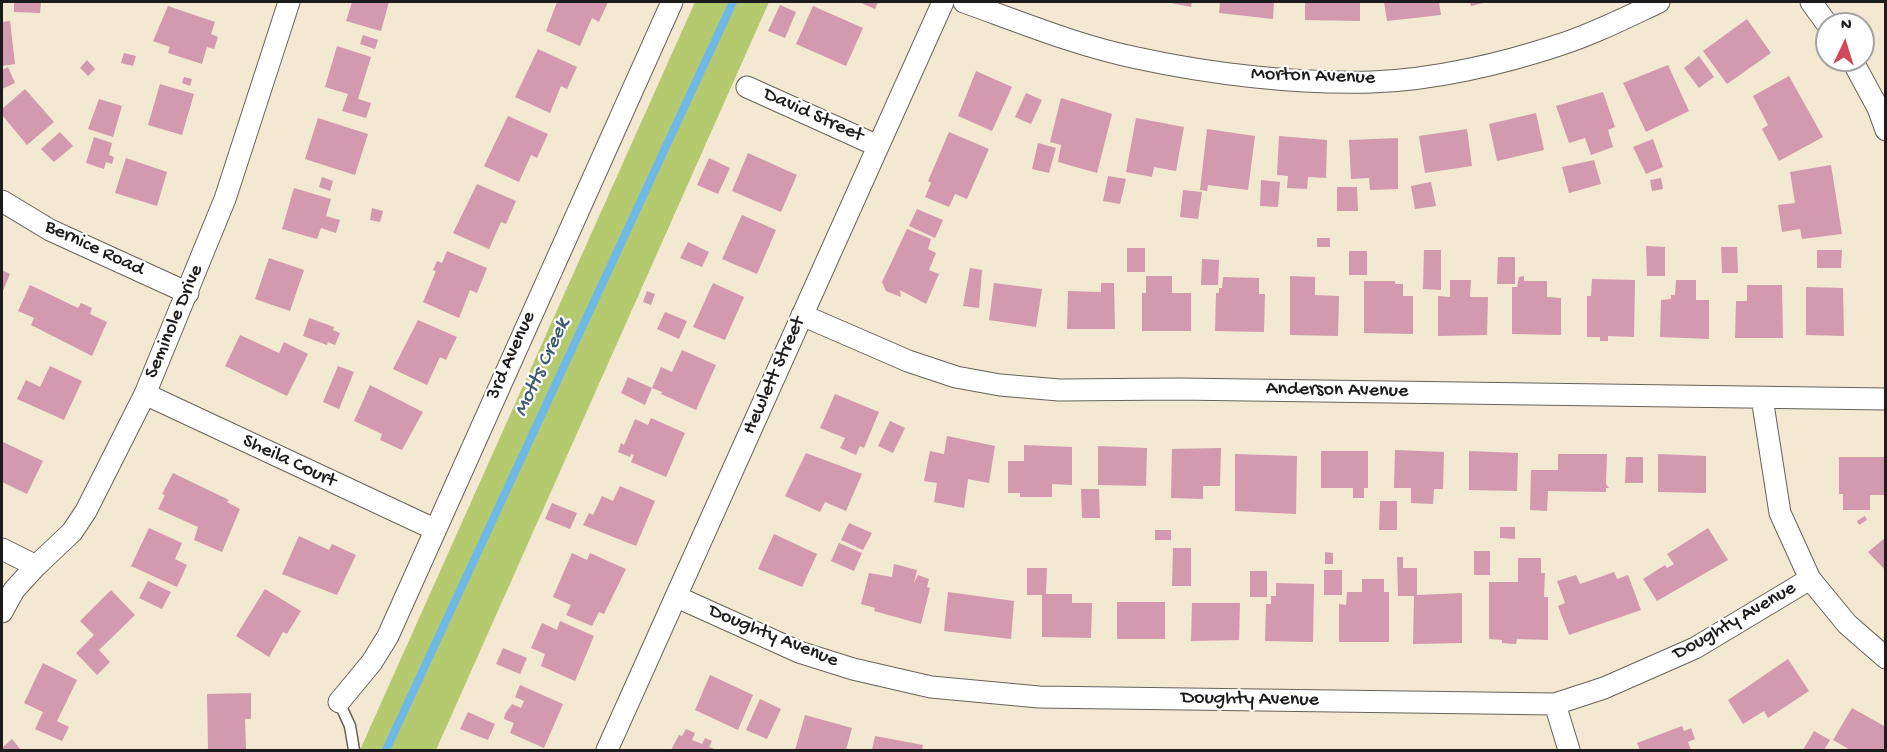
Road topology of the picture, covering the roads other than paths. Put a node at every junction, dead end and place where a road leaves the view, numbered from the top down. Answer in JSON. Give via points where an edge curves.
{"nodes":[{"id":1,"x":289,"y":2,"type":"edge"},
{"id":2,"x":672,"y":2,"type":"edge"},
{"id":3,"x":944,"y":2,"type":"edge"},
{"id":4,"x":964,"y":2,"type":"edge"},
{"id":5,"x":1659,"y":2,"type":"edge"},
{"id":6,"x":1858,"y":72,"type":"edge"},
{"id":7,"x":747,"y":87,"type":"dead end"},
{"id":8,"x":1886,"y":130,"type":"edge"},
{"id":9,"x":878,"y":146,"type":"junction"},
{"id":10,"x":2,"y":201,"type":"edge"},
{"id":11,"x":188,"y":293,"type":"junction"},
{"id":12,"x":802,"y":315,"type":"junction"},
{"id":13,"x":145,"y":394,"type":"junction"},
{"id":14,"x":1762,"y":398,"type":"junction"},
{"id":15,"x":1886,"y":399,"type":"edge"},
{"id":16,"x":434,"y":530,"type":"junction"},
{"id":17,"x":2,"y":549,"type":"edge"},
{"id":18,"x":36,"y":566,"type":"junction"},
{"id":19,"x":1810,"y":579,"type":"junction"},
{"id":20,"x":677,"y":597,"type":"junction"},
{"id":21,"x":2,"y":612,"type":"edge"},
{"id":22,"x":1886,"y":658,"type":"edge"},
{"id":23,"x":339,"y":702,"type":"joint"},
{"id":24,"x":1555,"y":704,"type":"junction"},
{"id":25,"x":354,"y":750,"type":"edge"},
{"id":26,"x":607,"y":750,"type":"edge"},
{"id":27,"x":1569,"y":750,"type":"edge"}],
"edges":[{"from":1,"to":11,"type":"street","name":"Seminole Drive","via":[[225,199]]},
{"from":2,"to":16,"type":"street","name":"3rd Avenue"},
{"from":3,"to":9,"type":"street","name":"Hewlett Street"},
{"from":4,"to":5,"type":"street","name":"Morton Avenue","via":[[1136,58],[1259,77],[1372,82],[1447,74],[1558,46]]},
{"from":6,"to":8,"type":"street"},
{"from":7,"to":9,"type":"street","name":"David Street"},
{"from":9,"to":12,"type":"street","name":"Hewlett Street"},
{"from":10,"to":11,"type":"street","name":"Bernice Road","via":[[50,230]]},
{"from":11,"to":13,"type":"street","name":"Seminole Drive"},
{"from":12,"to":14,"type":"street","name":"Anderson Avenue","via":[[908,361],[956,377],[1000,385],[1059,390]]},
{"from":12,"to":20,"type":"street","name":"Hewlett Street"},
{"from":13,"to":16,"type":"street","name":"Sheila Court"},
{"from":13,"to":18,"type":"street","name":"Seminole Drive","via":[[86,511],[72,532]]},
{"from":14,"to":15,"type":"street","name":"Anderson Avenue"},
{"from":14,"to":19,"type":"street","via":[[1780,513]]},
{"from":16,"to":23,"type":"street","name":"3rd Avenue","via":[[388,636]]},
{"from":17,"to":18,"type":"street"},
{"from":18,"to":21,"type":"street","name":"Seminole Drive","via":[[14,590]]},
{"from":19,"to":22,"type":"street","via":[[1847,624]]},
{"from":19,"to":24,"type":"street","name":"Doughty Avenue","via":[[1695,648],[1637,675]]},
{"from":20,"to":24,"type":"street","name":"Doughty Avenue","via":[[799,652],[931,687],[1039,697]]},
{"from":20,"to":26,"type":"street","name":"Hewlett Street"},
{"from":23,"to":25,"type":"lane","via":[[350,726]]},
{"from":24,"to":27,"type":"street"}]}
